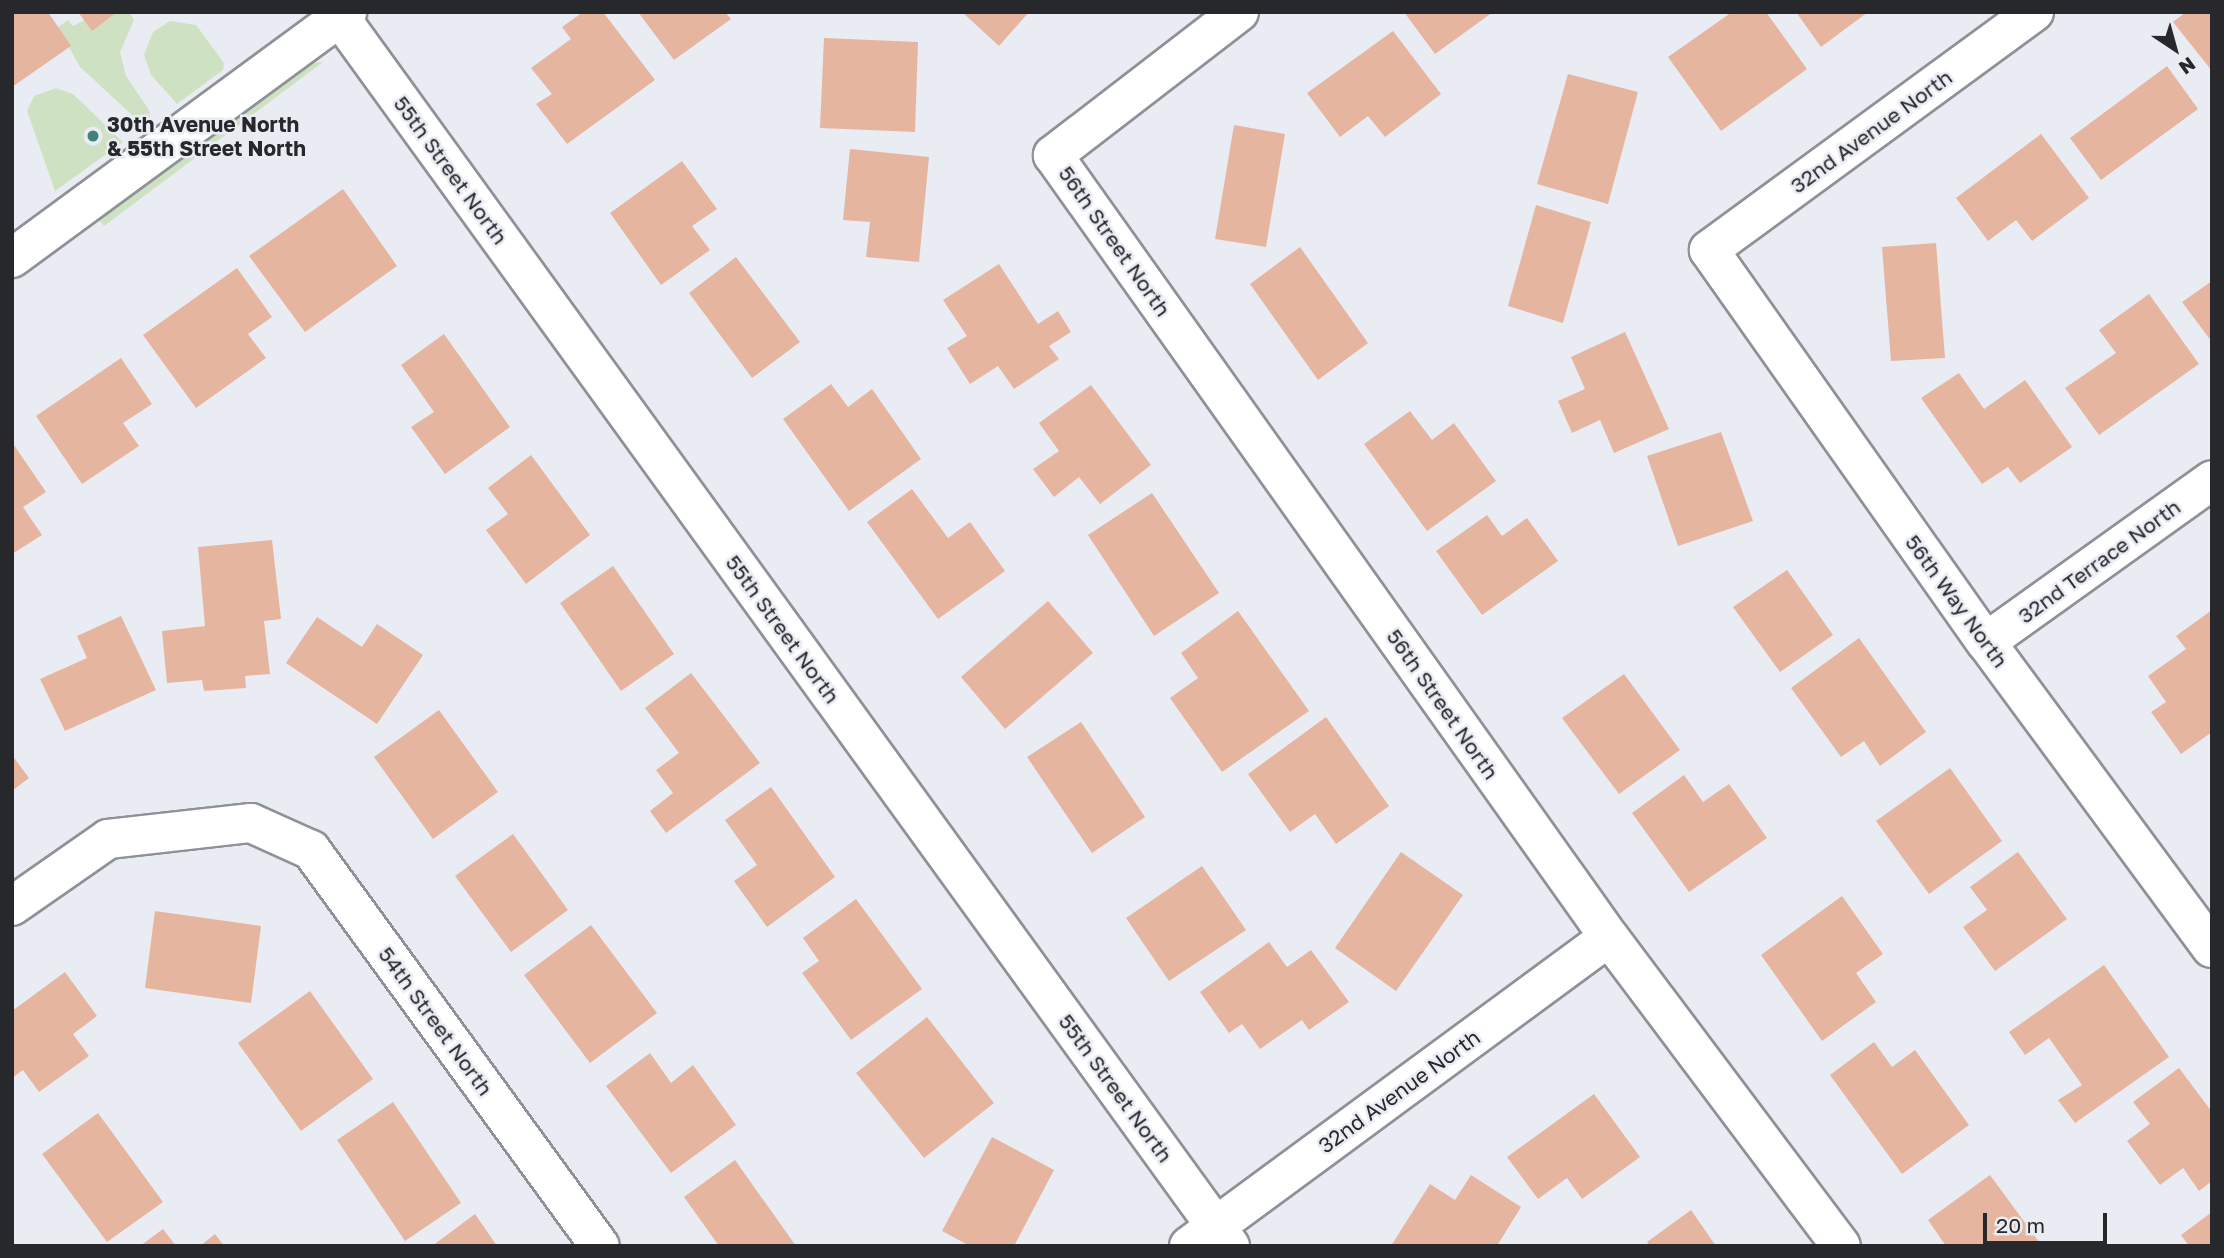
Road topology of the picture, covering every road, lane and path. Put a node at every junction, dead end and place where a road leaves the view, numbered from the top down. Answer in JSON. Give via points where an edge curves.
{"nodes":[{"id":1,"x":1239,"y":12,"type":"edge"},
{"id":2,"x":2034,"y":12,"type":"edge"},
{"id":3,"x":341,"y":14,"type":"edge"},
{"id":4,"x":1709,"y":250,"type":"joint"},
{"id":5,"x":12,"y":258,"type":"edge"},
{"id":6,"x":2212,"y":480,"type":"edge"},
{"id":7,"x":1986,"y":642,"type":"junction"},
{"id":8,"x":12,"y":906,"type":"edge"},
{"id":9,"x":1609,"y":937,"type":"junction"},
{"id":10,"x":2212,"y":948,"type":"edge"},
{"id":11,"x":1212,"y":1239,"type":"edge"},
{"id":12,"x":600,"y":1246,"type":"edge"},
{"id":13,"x":1841,"y":1246,"type":"edge"}],
"edges":[{"from":1,"to":9,"type":"street","name":"56th Street North","via":[[1054,155]]},
{"from":2,"to":4,"type":"street","name":"32nd Avenue North"},
{"from":3,"to":5,"type":"street"},
{"from":3,"to":11,"type":"street","name":"55th Street North"},
{"from":4,"to":7,"type":"street","name":"56th Way North"},
{"from":6,"to":7,"type":"street","name":"32nd Terrace North"},
{"from":7,"to":10,"type":"street","name":"56th Way North"},
{"from":8,"to":12,"type":"street","name":"54th Street North","via":[[108,839],[251,823],[311,850]]},
{"from":9,"to":11,"type":"street","name":"32nd Avenue North"},
{"from":9,"to":13,"type":"street","name":"56th Street North"}]}
